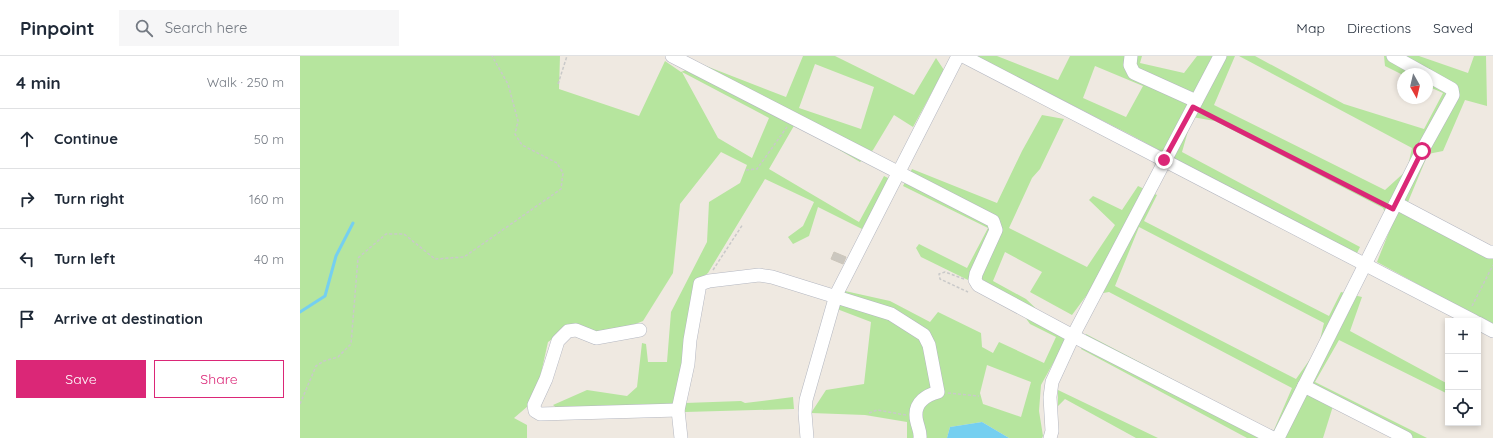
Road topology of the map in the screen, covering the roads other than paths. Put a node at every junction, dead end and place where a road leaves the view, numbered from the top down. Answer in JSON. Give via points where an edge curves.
{"nodes":[{"id":1,"x":672,"y":56,"type":"edge"},
{"id":2,"x":958,"y":56,"type":"edge"},
{"id":3,"x":963,"y":56,"type":"edge"},
{"id":4,"x":1131,"y":56,"type":"edge"},
{"id":5,"x":1220,"y":56,"type":"edge"},
{"id":6,"x":1393,"y":56,"type":"edge"},
{"id":7,"x":691,"y":60,"type":"edge"},
{"id":8,"x":1414,"y":68,"type":"edge"},
{"id":9,"x":1433,"y":79,"type":"edge"},
{"id":10,"x":1195,"y":104,"type":"junction"},
{"id":11,"x":1164,"y":160,"type":"junction"},
{"id":12,"x":899,"y":174,"type":"junction"},
{"id":13,"x":1395,"y":206,"type":"junction"},
{"id":14,"x":1493,"y":252,"type":"edge"},
{"id":15,"x":1366,"y":265,"type":"junction"},
{"id":16,"x":836,"y":295,"type":"junction"},
{"id":17,"x":1468,"y":318,"type":"edge"},
{"id":18,"x":1481,"y":325,"type":"edge"},
{"id":19,"x":640,"y":330,"type":"dead end"},
{"id":20,"x":1493,"y":331,"type":"edge"},
{"id":21,"x":1073,"y":336,"type":"junction"},
{"id":22,"x":1304,"y":386,"type":"junction"},
{"id":23,"x":678,"y":410,"type":"junction"},
{"id":24,"x":681,"y":438,"type":"edge"},
{"id":25,"x":807,"y":438,"type":"edge"},
{"id":26,"x":920,"y":438,"type":"edge"},
{"id":27,"x":1050,"y":438,"type":"edge"},
{"id":28,"x":1273,"y":438,"type":"edge"},
{"id":29,"x":1278,"y":438,"type":"edge"},
{"id":30,"x":1406,"y":438,"type":"edge"}],
"edges":[{"from":1,"to":7,"type":"street"},
{"from":2,"to":12,"type":"street"},
{"from":3,"to":11,"type":"street"},
{"from":4,"to":10,"type":"street","via":[[1130,65],[1134,73]]},
{"from":5,"to":10,"type":"street"},
{"from":6,"to":8,"type":"street"},
{"from":7,"to":12,"type":"street"},
{"from":9,"to":13,"type":"street","via":[[1452,89],[1453,96]]},
{"from":10,"to":11,"type":"street"},
{"from":11,"to":15,"type":"street"},
{"from":11,"to":21,"type":"street"},
{"from":12,"to":16,"type":"street"},
{"from":12,"to":21,"type":"street","via":[[993,222],[996,230],[976,274],[975,280],[978,285]]},
{"from":13,"to":14,"type":"street"},
{"from":13,"to":15,"type":"street"},
{"from":15,"to":17,"type":"street"},
{"from":15,"to":22,"type":"street"},
{"from":16,"to":23,"type":"street","via":[[759,275],[700,284]]},
{"from":16,"to":25,"type":"street","via":[[806,400]]},
{"from":16,"to":26,"type":"street","via":[[891,314],[924,336],[929,345],[938,392],[926,395],[917,407]]},
{"from":18,"to":20,"type":"street"},
{"from":19,"to":23,"type":"street","via":[[596,338],[576,330],[568,331],[558,341],[546,379],[534,405],[535,411],[540,414]]},
{"from":21,"to":27,"type":"street","via":[[1052,382]]},
{"from":21,"to":28,"type":"street"},
{"from":22,"to":29,"type":"street"},
{"from":22,"to":30,"type":"street"},
{"from":23,"to":24,"type":"street"}]}
